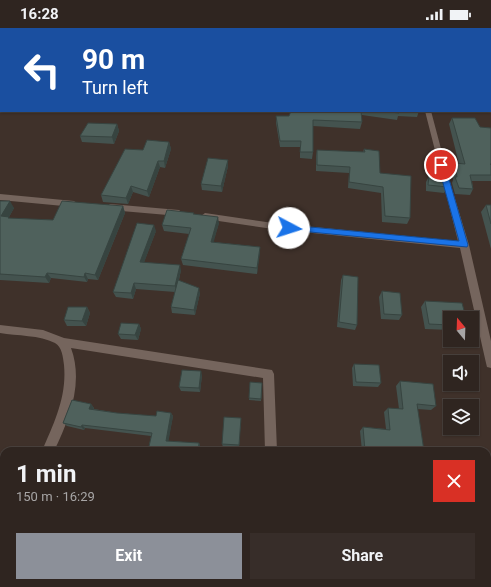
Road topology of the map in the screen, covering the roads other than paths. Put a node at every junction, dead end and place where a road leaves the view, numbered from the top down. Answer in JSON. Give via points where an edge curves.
{"nodes":[{"id":1,"x":426,"y":112,"type":"edge"},
{"id":2,"x":0,"y":197,"type":"edge"},
{"id":3,"x":79,"y":204,"type":"edge"},
{"id":4,"x":103,"y":206,"type":"edge"},
{"id":5,"x":464,"y":245,"type":"junction"},
{"id":6,"x":0,"y":329,"type":"edge"},
{"id":7,"x":62,"y":342,"type":"junction"},
{"id":8,"x":491,"y":363,"type":"edge"},
{"id":9,"x":50,"y":447,"type":"edge"},
{"id":10,"x":271,"y":447,"type":"edge"}],
"edges":[{"from":1,"to":5,"type":"street"},
{"from":2,"to":3,"type":"street"},
{"from":4,"to":5,"type":"street"},
{"from":5,"to":8,"type":"street"},
{"from":6,"to":7,"type":"street","via":[[49,336]]},
{"from":7,"to":9,"type":"street","via":[[68,354],[71,371],[69,394],[62,421]]},
{"from":7,"to":10,"type":"street","via":[[268,374]]}]}
